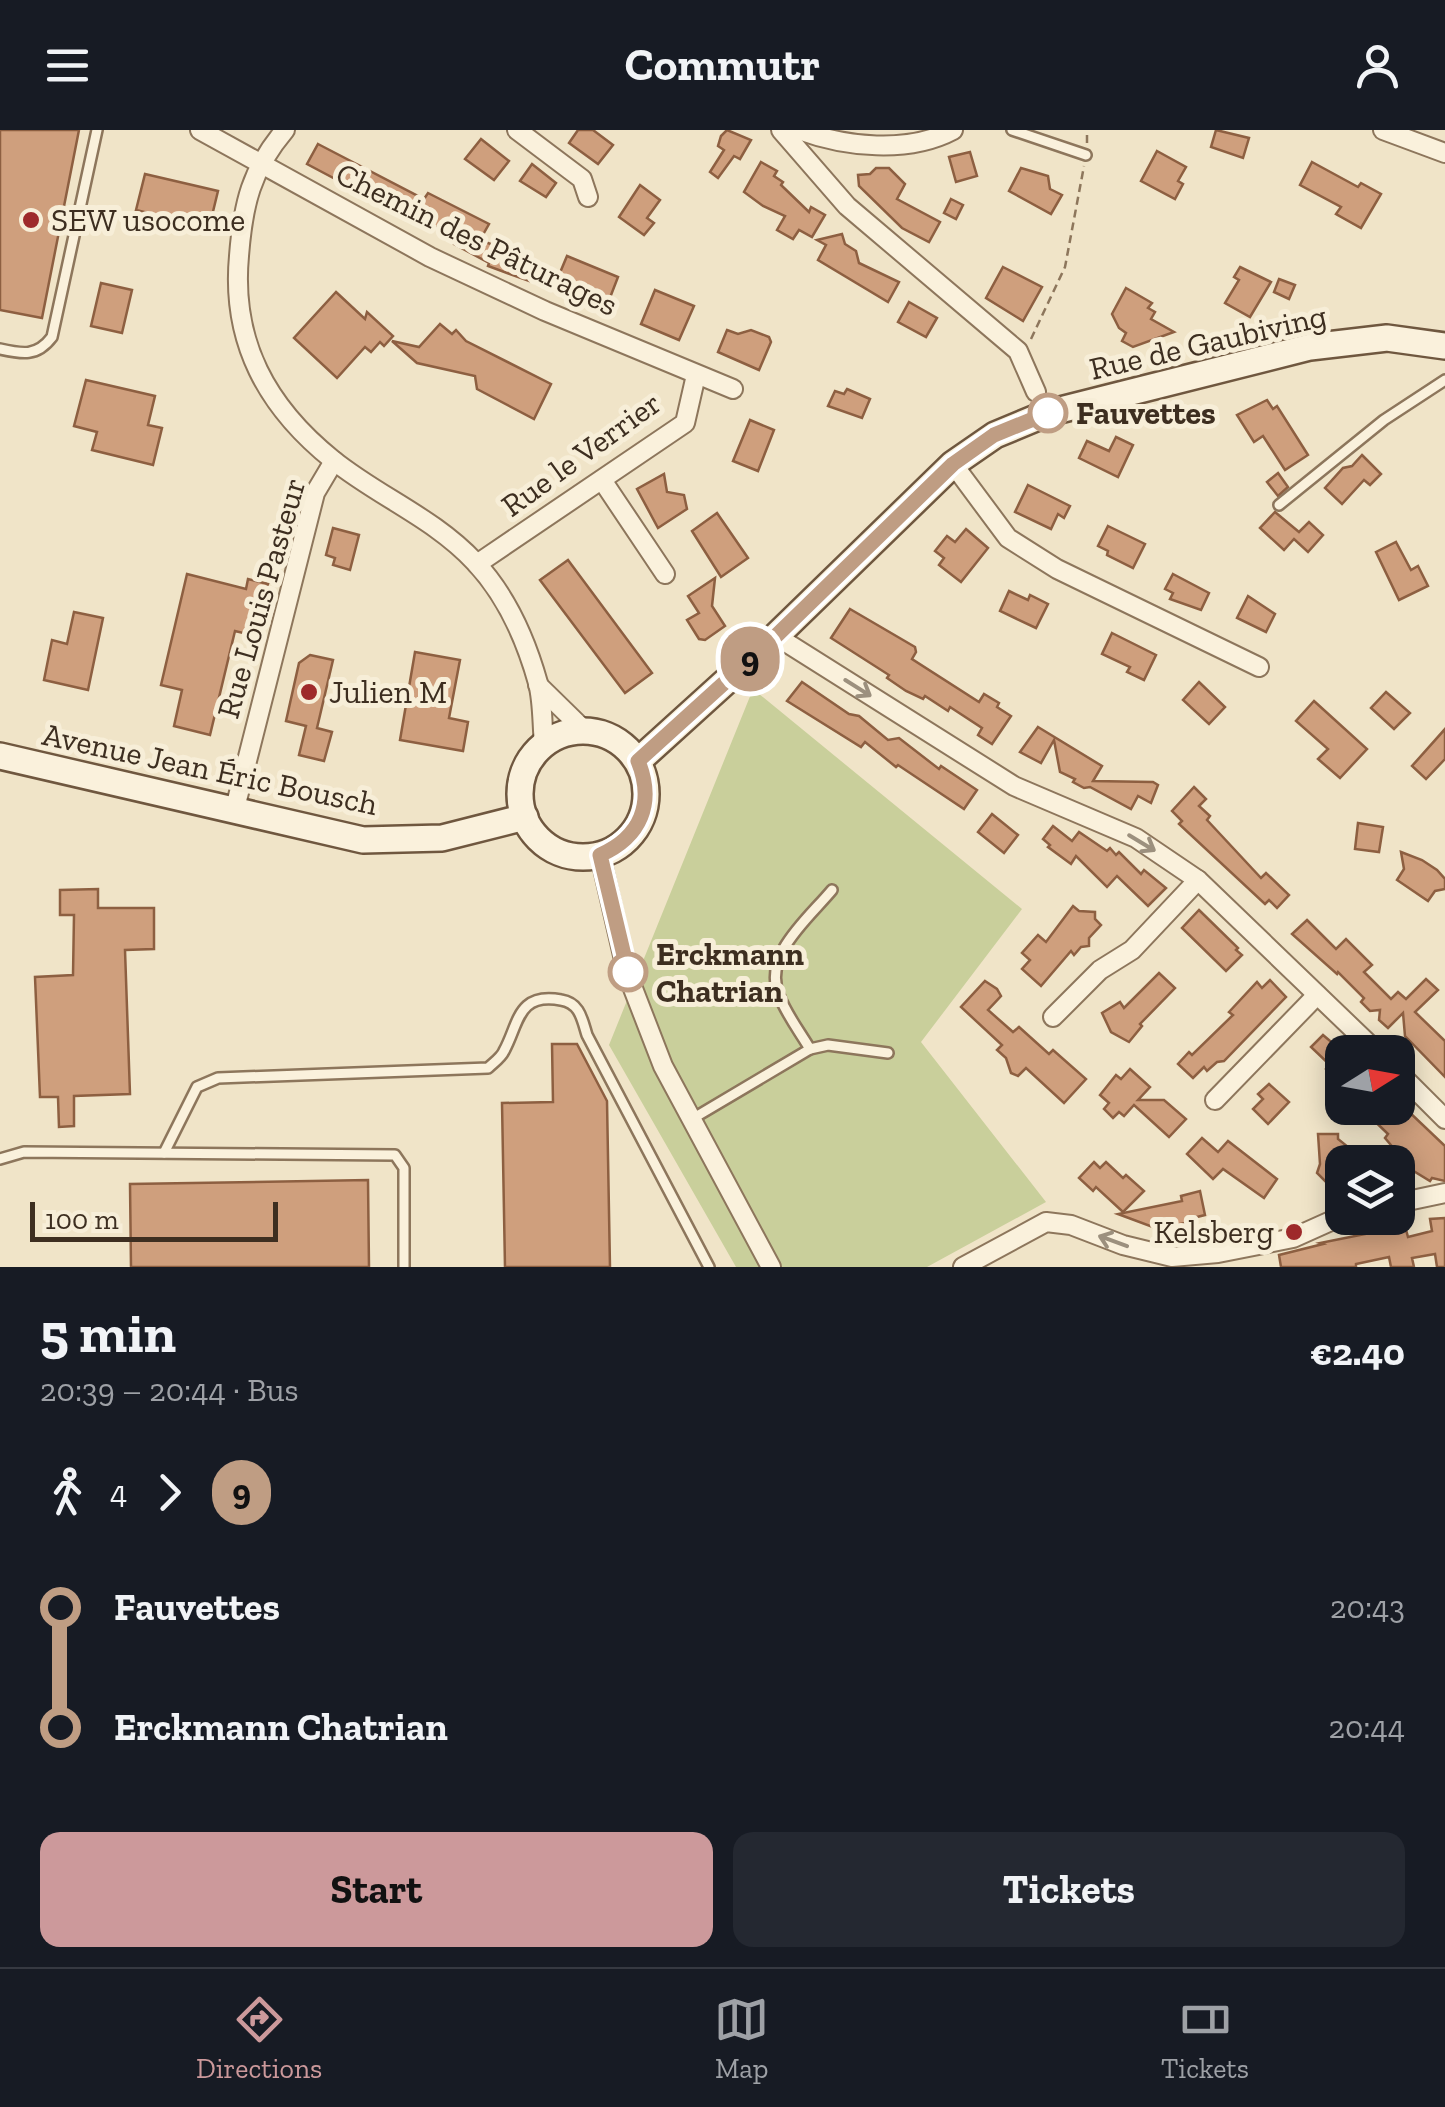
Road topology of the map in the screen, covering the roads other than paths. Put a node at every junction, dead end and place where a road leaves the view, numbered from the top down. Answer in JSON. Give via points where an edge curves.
{"nodes":[{"id":1,"x":97,"y":130,"type":"edge"},
{"id":2,"x":200,"y":130,"type":"edge"},
{"id":3,"x":285,"y":130,"type":"edge"},
{"id":4,"x":517,"y":130,"type":"edge"},
{"id":5,"x":781,"y":130,"type":"edge"},
{"id":6,"x":799,"y":130,"type":"edge"},
{"id":7,"x":952,"y":130,"type":"edge"},
{"id":8,"x":1012,"y":130,"type":"edge"},
{"id":9,"x":1383,"y":130,"type":"edge"},
{"id":10,"x":1445,"y":153,"type":"edge"},
{"id":11,"x":1086,"y":155,"type":"road end"},
{"id":12,"x":260,"y":163,"type":"junction"},
{"id":13,"x":588,"y":197,"type":"dead end"},
{"id":14,"x":1445,"y":346,"type":"edge"},
{"id":15,"x":0,"y":349,"type":"edge"},
{"id":16,"x":696,"y":375,"type":"junction"},
{"id":17,"x":1445,"y":380,"type":"edge"},
{"id":18,"x":733,"y":389,"type":"dead end"},
{"id":19,"x":1036,"y":392,"type":"dead end"},
{"id":20,"x":334,"y":461,"type":"junction"},
{"id":21,"x":953,"y":464,"type":"junction"},
{"id":22,"x":602,"y":480,"type":"junction"},
{"id":23,"x":1279,"y":505,"type":"dead end"},
{"id":24,"x":477,"y":564,"type":"junction"},
{"id":25,"x":665,"y":574,"type":"dead end"},
{"id":26,"x":776,"y":636,"type":"junction"},
{"id":27,"x":1259,"y":667,"type":"dead end"},
{"id":28,"x":538,"y":685,"type":"junction"},
{"id":29,"x":584,"y":730,"type":"junction"},
{"id":30,"x":544,"y":744,"type":"junction"},
{"id":31,"x":0,"y":756,"type":"edge"},
{"id":32,"x":638,"y":761,"type":"junction"},
{"id":33,"x":234,"y":812,"type":"junction"},
{"id":34,"x":525,"y":817,"type":"junction"},
{"id":35,"x":600,"y":855,"type":"junction"},
{"id":36,"x":1198,"y":880,"type":"junction"},
{"id":37,"x":832,"y":890,"type":"dead end"},
{"id":38,"x":1318,"y":994,"type":"junction"},
{"id":39,"x":1053,"y":1017,"type":"dead end"},
{"id":40,"x":1360,"y":1035,"type":"edge"},
{"id":41,"x":810,"y":1049,"type":"junction"},
{"id":42,"x":888,"y":1053,"type":"dead end"},
{"id":43,"x":1415,"y":1089,"type":"edge"},
{"id":44,"x":1215,"y":1100,"type":"dead end"},
{"id":45,"x":692,"y":1119,"type":"junction"},
{"id":46,"x":1445,"y":1119,"type":"edge"},
{"id":47,"x":164,"y":1154,"type":"junction"},
{"id":48,"x":0,"y":1159,"type":"edge"},
{"id":49,"x":1445,"y":1193,"type":"edge"},
{"id":50,"x":1415,"y":1199,"type":"edge"},
{"id":51,"x":1325,"y":1224,"type":"edge"},
{"id":52,"x":1157,"y":1260,"type":"edge"},
{"id":53,"x":404,"y":1267,"type":"edge"},
{"id":54,"x":709,"y":1267,"type":"edge"},
{"id":55,"x":771,"y":1267,"type":"edge"},
{"id":56,"x":964,"y":1267,"type":"edge"}],
"edges":[{"from":1,"to":15,"type":"lane","via":[[52,337],[44,348],[22,354]]},
{"from":2,"to":12,"type":"street","name":"Chemin des Pâturages"},
{"from":3,"to":12,"type":"street"},
{"from":4,"to":13,"type":"street","via":[[582,179]]},
{"from":5,"to":19,"type":"street","via":[[847,206],[1018,351]]},
{"from":6,"to":7,"type":"street","via":[[883,146],[936,139]]},
{"from":8,"to":11,"type":"lane"},
{"from":9,"to":10,"type":"street"},
{"from":12,"to":16,"type":"street","name":"Chemin des Pâturages","via":[[430,256]]},
{"from":12,"to":20,"type":"street","via":[[243,207],[236,286],[249,358],[284,413]]},
{"from":14,"to":21,"type":"main road","name":"Rue de Gaubiving","via":[[1387,338],[1310,347],[1048,413],[994,435]]},
{"from":16,"to":18,"type":"street","name":"Chemin des Pâturages"},
{"from":16,"to":22,"type":"street","name":"Rue le Verrier","via":[[686,424]]},
{"from":17,"to":23,"type":"lane"},
{"from":20,"to":24,"type":"street","via":[[442,531]]},
{"from":20,"to":33,"type":"street","name":"Rue Louis Pasteur","via":[[315,492]]},
{"from":21,"to":26,"type":"main road","name":"Rue de Gaubiving"},
{"from":21,"to":27,"type":"street","via":[[1008,538],[1058,570]]},
{"from":22,"to":24,"type":"street","name":"Rue le Verrier"},
{"from":22,"to":25,"type":"street"},
{"from":24,"to":28,"type":"street","via":[[509,607]]},
{"from":26,"to":32,"type":"main road","name":"Rue de Gaubiving"},
{"from":26,"to":36,"type":"street","one_way":true,"via":[[1014,786],[1136,838]]},
{"from":28,"to":29,"type":"street"},
{"from":28,"to":30,"type":"street"},
{"from":29,"to":30,"type":"main road"},
{"from":29,"to":32,"type":"main road","via":[[614,740]]},
{"from":30,"to":34,"type":"main road","via":[[522,777]]},
{"from":31,"to":33,"type":"main road","name":"Avenue Jean Éric Bousch"},
{"from":32,"to":35,"type":"main road","via":[[645,779],[642,818],[632,834]]},
{"from":33,"to":34,"type":"main road","name":"Avenue Jean Éric Bousch","via":[[362,840],[442,838]]},
{"from":34,"to":35,"type":"main road","via":[[547,846],[563,854]]},
{"from":35,"to":45,"type":"street","via":[[628,972],[663,1066]]},
{"from":36,"to":38,"type":"street"},
{"from":36,"to":39,"type":"street","via":[[1132,950],[1100,970]]},
{"from":37,"to":41,"type":"lane","via":[[774,968],[777,993]]},
{"from":38,"to":40,"type":"street"},
{"from":38,"to":44,"type":"street"},
{"from":41,"to":42,"type":"lane"},
{"from":41,"to":45,"type":"lane"},
{"from":43,"to":46,"type":"street"},
{"from":45,"to":55,"type":"street"},
{"from":47,"to":48,"type":"lane","via":[[24,1152]]},
{"from":47,"to":53,"type":"lane","via":[[395,1155],[404,1168]]},
{"from":47,"to":54,"type":"lane","via":[[197,1086],[218,1078],[488,1068],[504,1054],[516,1017],[531,1002],[569,1001],[580,1011]]},
{"from":49,"to":50,"type":"street"},
{"from":51,"to":52,"type":"street","via":[[1293,1238]]},
{"from":52,"to":56,"type":"street","one_way":true,"via":[[1072,1225],[1046,1222]]}]}
